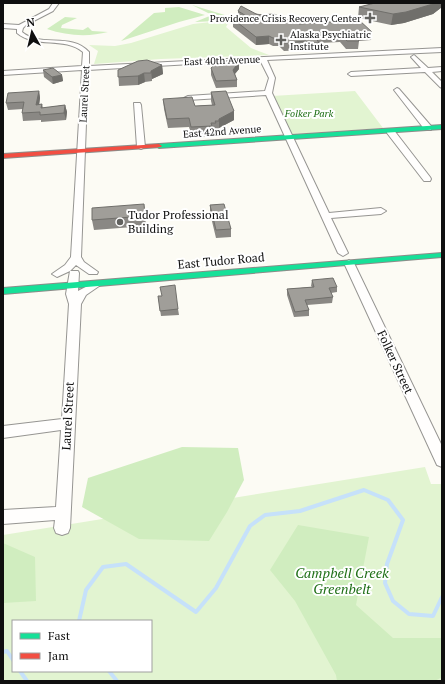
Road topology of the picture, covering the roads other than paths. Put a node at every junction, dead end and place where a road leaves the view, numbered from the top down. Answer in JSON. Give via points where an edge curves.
{"nodes":[{"id":1,"x":56,"y":3,"type":"edge"},
{"id":2,"x":3,"y":26,"type":"edge"},
{"id":3,"x":20,"y":27,"type":"junction"},
{"id":4,"x":442,"y":50,"type":"edge"},
{"id":5,"x":414,"y":57,"type":"dead end"},
{"id":6,"x":263,"y":58,"type":"junction"},
{"id":7,"x":84,"y":68,"type":"junction"},
{"id":8,"x":442,"y":69,"type":"edge"},
{"id":9,"x":427,"y":70,"type":"junction"},
{"id":10,"x":3,"y":73,"type":"edge"},
{"id":11,"x":350,"y":74,"type":"dead end"},
{"id":12,"x":442,"y":86,"type":"edge"},
{"id":13,"x":397,"y":90,"type":"dead end"},
{"id":14,"x":268,"y":93,"type":"junction"},
{"id":15,"x":188,"y":98,"type":"edge"},
{"id":16,"x":137,"y":105,"type":"dead end"},
{"id":17,"x":442,"y":127,"type":"edge"},
{"id":18,"x":428,"y":128,"type":"junction"},
{"id":19,"x":390,"y":131,"type":"junction"},
{"id":20,"x":288,"y":137,"type":"junction"},
{"id":21,"x":141,"y":147,"type":"junction"},
{"id":22,"x":82,"y":151,"type":"junction"},
{"id":23,"x":3,"y":156,"type":"edge"},
{"id":24,"x":428,"y":179,"type":"dead end"},
{"id":25,"x":381,"y":211,"type":"dead end"},
{"id":26,"x":325,"y":216,"type":"junction"},
{"id":27,"x":388,"y":250,"type":"dead end"},
{"id":28,"x":345,"y":255,"type":"junction"},
{"id":29,"x":442,"y":255,"type":"edge"},
{"id":30,"x":76,"y":257,"type":"junction"},
{"id":31,"x":97,"y":272,"type":"joint"},
{"id":32,"x":74,"y":273,"type":"junction"},
{"id":33,"x":53,"y":275,"type":"joint"},
{"id":34,"x":97,"y":284,"type":"junction"},
{"id":35,"x":72,"y":286,"type":"junction"},
{"id":36,"x":3,"y":291,"type":"edge"},
{"id":37,"x":74,"y":304,"type":"junction"},
{"id":38,"x":68,"y":424,"type":"junction"},
{"id":39,"x":3,"y":432,"type":"edge"},
{"id":40,"x":442,"y":461,"type":"edge"},
{"id":41,"x":3,"y":517,"type":"edge"}],
"edges":[{"from":1,"to":3,"type":"street","via":[[51,10]]},
{"from":2,"to":3,"type":"street"},
{"from":3,"to":7,"type":"street","name":"Laurel Street","via":[[21,35],[30,39],[70,43],[84,49]]},
{"from":4,"to":6,"type":"street","name":"East 40th Avenue"},
{"from":5,"to":9,"type":"street"},
{"from":6,"to":7,"type":"street","name":"East 40th Avenue"},
{"from":6,"to":14,"type":"street","via":[[272,78]]},
{"from":7,"to":10,"type":"street","name":"East 40th Avenue"},
{"from":7,"to":22,"type":"street","name":"Laurel Street"},
{"from":8,"to":9,"type":"street"},
{"from":9,"to":11,"type":"street"},
{"from":9,"to":12,"type":"street"},
{"from":13,"to":18,"type":"street"},
{"from":14,"to":15,"type":"street"},
{"from":14,"to":20,"type":"street","name":"Folker Street"},
{"from":16,"to":21,"type":"street"},
{"from":17,"to":18,"type":"street","name":"East 42nd Avenue"},
{"from":18,"to":19,"type":"street","name":"East 42nd Avenue"},
{"from":19,"to":20,"type":"street","name":"East 42nd Avenue"},
{"from":19,"to":24,"type":"street"},
{"from":20,"to":21,"type":"street","name":"East 42nd Avenue"},
{"from":20,"to":26,"type":"street","name":"Folker Street"},
{"from":21,"to":22,"type":"street","name":"East 42nd Avenue"},
{"from":22,"to":23,"type":"street","name":"East 42nd Avenue"},
{"from":22,"to":30,"type":"street","name":"Laurel Street"},
{"from":25,"to":26,"type":"street"},
{"from":26,"to":28,"type":"street","name":"Folker Street"},
{"from":27,"to":28,"type":"street","via":[[385,254],[350,259]]},
{"from":28,"to":29,"type":"street"},
{"from":28,"to":34,"type":"street","name":"East Tudor Road","via":[[313,262],[308,266]]},
{"from":28,"to":40,"type":"street","name":"Folker Street"},
{"from":30,"to":31,"type":"street","via":[[80,264]]},
{"from":30,"to":33,"type":"street","via":[[69,267]]},
{"from":31,"to":32,"type":"street"},
{"from":32,"to":33,"type":"street"},
{"from":32,"to":35,"type":"street","name":"Laurel Street"},
{"from":34,"to":35,"type":"street","name":"East Tudor Road"},
{"from":34,"to":37,"type":"street","via":[[84,291]]},
{"from":35,"to":36,"type":"street","name":"East Tudor Road"},
{"from":35,"to":37,"type":"street","name":"Laurel Street"},
{"from":37,"to":38,"type":"street","name":"Laurel Street"},
{"from":38,"to":39,"type":"street"},
{"from":38,"to":41,"type":"street","name":"Laurel Street","via":[[62,521]]}]}
